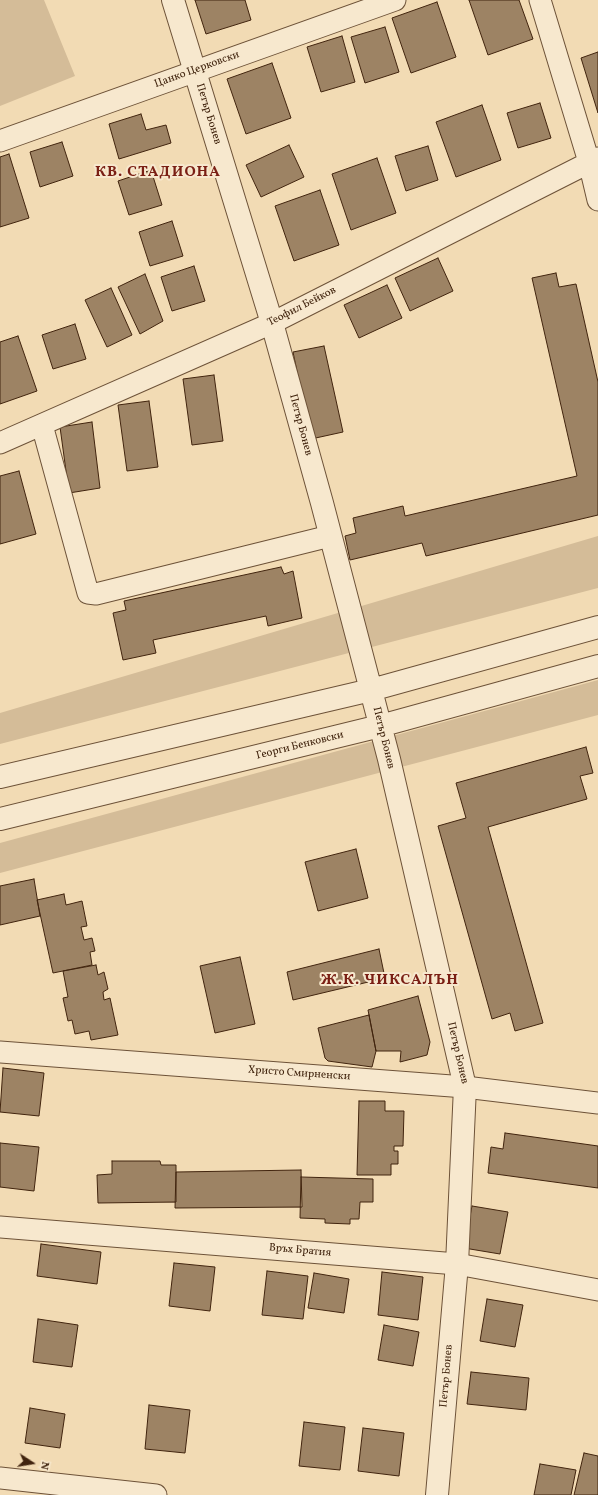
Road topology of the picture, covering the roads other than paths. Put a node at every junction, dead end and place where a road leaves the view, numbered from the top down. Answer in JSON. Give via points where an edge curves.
{"nodes":[{"id":1,"x":173,"y":0,"type":"edge"},
{"id":2,"x":395,"y":0,"type":"edge"},
{"id":3,"x":540,"y":0,"type":"edge"},
{"id":4,"x":195,"y":71,"type":"junction"},
{"id":5,"x":0,"y":141,"type":"edge"},
{"id":6,"x":593,"y":160,"type":"edge"},
{"id":7,"x":598,"y":200,"type":"edge"},
{"id":8,"x":272,"y":323,"type":"junction"},
{"id":9,"x":42,"y":425,"type":"junction"},
{"id":10,"x":0,"y":443,"type":"edge"},
{"id":11,"x":330,"y":536,"type":"junction"},
{"id":12,"x":598,"y":627,"type":"edge"},
{"id":13,"x":598,"y":666,"type":"edge"},
{"id":14,"x":371,"y":690,"type":"junction"},
{"id":15,"x":380,"y":726,"type":"junction"},
{"id":16,"x":0,"y":777,"type":"edge"},
{"id":17,"x":0,"y":819,"type":"edge"},
{"id":18,"x":0,"y":1052,"type":"edge"},
{"id":19,"x":465,"y":1087,"type":"junction"},
{"id":20,"x":598,"y":1103,"type":"edge"},
{"id":21,"x":0,"y":1227,"type":"edge"},
{"id":22,"x":457,"y":1264,"type":"junction"},
{"id":23,"x":598,"y":1290,"type":"edge"},
{"id":24,"x":0,"y":1478,"type":"edge"},
{"id":25,"x":156,"y":1495,"type":"edge"},
{"id":26,"x":437,"y":1495,"type":"edge"}],
"edges":[{"from":1,"to":4,"type":"street","name":"Петър Бонев"},
{"from":2,"to":4,"type":"street","name":"Цанко Церковски"},
{"from":3,"to":6,"type":"street"},
{"from":4,"to":5,"type":"street","name":"Цанко Церковски"},
{"from":4,"to":8,"type":"street","name":"Петър Бонев"},
{"from":6,"to":7,"type":"street"},
{"from":6,"to":8,"type":"street","name":"Теофил Бейков"},
{"from":8,"to":9,"type":"street","name":"Теофил Бейков"},
{"from":8,"to":11,"type":"street","name":"Петър Бонев"},
{"from":9,"to":10,"type":"street","name":"Теофил Бейков"},
{"from":9,"to":11,"type":"street","via":[[88,593],[96,594]]},
{"from":11,"to":14,"type":"street","name":"Петър Бонев"},
{"from":12,"to":14,"type":"street"},
{"from":13,"to":15,"type":"street","name":"Георги Бенковски"},
{"from":14,"to":15,"type":"street","name":"Петър Бонев"},
{"from":14,"to":16,"type":"street"},
{"from":15,"to":17,"type":"street","name":"Георги Бенковски"},
{"from":15,"to":19,"type":"street","name":"Петър Бонев"},
{"from":18,"to":19,"type":"street","name":"Христо Смирненски"},
{"from":19,"to":20,"type":"street","name":"Христо Смирненски"},
{"from":19,"to":22,"type":"street","name":"Петър Бонев"},
{"from":21,"to":22,"type":"street","name":"Връх Братия"},
{"from":22,"to":23,"type":"street","name":"Връх Братия"},
{"from":22,"to":26,"type":"street","name":"Петър Бонев"},
{"from":24,"to":25,"type":"street"}]}
